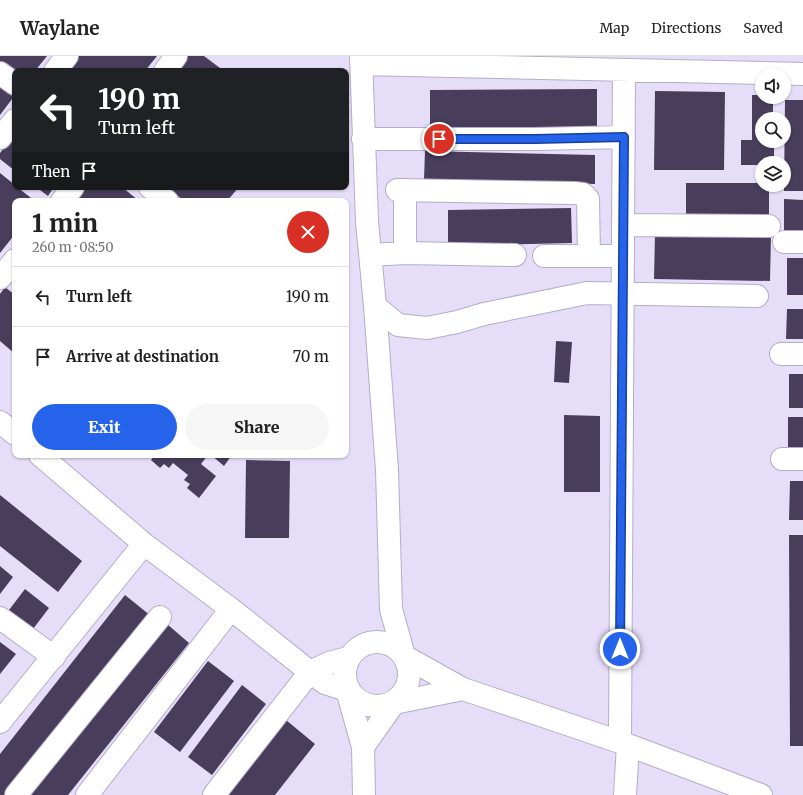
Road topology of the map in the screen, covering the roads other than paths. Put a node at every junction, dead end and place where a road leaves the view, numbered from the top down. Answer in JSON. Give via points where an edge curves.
{"nodes":[{"id":1,"x":67,"y":56,"type":"edge"},
{"id":2,"x":176,"y":56,"type":"edge"},
{"id":3,"x":361,"y":60,"type":"edge"},
{"id":4,"x":57,"y":68,"type":"edge"},
{"id":5,"x":167,"y":68,"type":"edge"},
{"id":6,"x":624,"y":71,"type":"junction"},
{"id":7,"x":0,"y":73,"type":"edge"},
{"id":8,"x":803,"y":74,"type":"edge"},
{"id":9,"x":12,"y":82,"type":"edge"},
{"id":10,"x":12,"y":124,"type":"edge"},
{"id":11,"x":357,"y":132,"type":"edge"},
{"id":12,"x":624,"y":137,"type":"junction"},
{"id":13,"x":0,"y":138,"type":"edge"},
{"id":14,"x":71,"y":190,"type":"edge"},
{"id":15,"x":154,"y":190,"type":"edge"},
{"id":16,"x":64,"y":198,"type":"edge"},
{"id":17,"x":163,"y":198,"type":"edge"},
{"id":18,"x":623,"y":225,"type":"junction"},
{"id":19,"x":769,"y":226,"type":"dead end"},
{"id":20,"x":405,"y":253,"type":"junction"},
{"id":21,"x":370,"y":255,"type":"junction"},
{"id":22,"x":515,"y":256,"type":"dead end"},
{"id":23,"x":544,"y":256,"type":"dead end"},
{"id":24,"x":589,"y":256,"type":"junction"},
{"id":25,"x":623,"y":256,"type":"junction"},
{"id":26,"x":623,"y":294,"type":"junction"},
{"id":27,"x":757,"y":296,"type":"dead end"},
{"id":28,"x":375,"y":306,"type":"junction"},
{"id":29,"x":781,"y":354,"type":"dead end"},
{"id":30,"x":803,"y":354,"type":"edge"},
{"id":31,"x":0,"y":422,"type":"edge"},
{"id":32,"x":12,"y":432,"type":"edge"},
{"id":33,"x":44,"y":458,"type":"edge"},
{"id":34,"x":144,"y":544,"type":"junction"},
{"id":35,"x":231,"y":609,"type":"junction"},
{"id":36,"x":391,"y":609,"type":"junction"},
{"id":37,"x":160,"y":617,"type":"dead end"},
{"id":38,"x":0,"y":618,"type":"edge"},
{"id":39,"x":366,"y":642,"type":"junction"},
{"id":40,"x":404,"y":656,"type":"junction"},
{"id":41,"x":54,"y":657,"type":"junction"},
{"id":42,"x":348,"y":658,"type":"junction"},
{"id":43,"x":310,"y":672,"type":"junction"},
{"id":44,"x":463,"y":689,"type":"junction"},
{"id":45,"x":347,"y":690,"type":"junction"},
{"id":46,"x":394,"y":703,"type":"junction"},
{"id":47,"x":0,"y":722,"type":"edge"},
{"id":48,"x":624,"y":743,"type":"junction"},
{"id":49,"x":363,"y":748,"type":"junction"},
{"id":50,"x":16,"y":795,"type":"edge"},
{"id":51,"x":87,"y":795,"type":"edge"},
{"id":52,"x":214,"y":795,"type":"edge"},
{"id":53,"x":364,"y":795,"type":"edge"},
{"id":54,"x":625,"y":795,"type":"edge"},
{"id":55,"x":761,"y":795,"type":"edge"}],
"edges":[{"from":1,"to":4,"type":"street"},
{"from":2,"to":5,"type":"street"},
{"from":3,"to":6,"type":"street"},
{"from":3,"to":11,"type":"street"},
{"from":6,"to":8,"type":"street"},
{"from":6,"to":12,"type":"street"},
{"from":7,"to":9,"type":"street"},
{"from":10,"to":13,"type":"street"},
{"from":11,"to":12,"type":"street","via":[[535,139]]},
{"from":11,"to":21,"type":"street"},
{"from":12,"to":18,"type":"street"},
{"from":14,"to":16,"type":"street"},
{"from":15,"to":17,"type":"street"},
{"from":18,"to":19,"type":"street"},
{"from":18,"to":25,"type":"street"},
{"from":20,"to":21,"type":"street"},
{"from":20,"to":22,"type":"street"},
{"from":20,"to":24,"type":"street","via":[[401,190],[583,194],[588,199]]},
{"from":21,"to":28,"type":"street"},
{"from":23,"to":24,"type":"street"},
{"from":24,"to":25,"type":"street"},
{"from":25,"to":26,"type":"street"},
{"from":26,"to":27,"type":"street"},
{"from":26,"to":28,"type":"street","via":[[587,293],[427,328],[398,325]]},
{"from":26,"to":48,"type":"street"},
{"from":28,"to":36,"type":"street","via":[[387,470]]},
{"from":29,"to":30,"type":"street"},
{"from":31,"to":32,"type":"street"},
{"from":33,"to":34,"type":"street"},
{"from":34,"to":35,"type":"street"},
{"from":34,"to":41,"type":"street"},
{"from":35,"to":43,"type":"street"},
{"from":35,"to":51,"type":"street"},
{"from":36,"to":39,"type":"street"},
{"from":36,"to":40,"type":"street"},
{"from":37,"to":50,"type":"street"},
{"from":38,"to":41,"type":"street"},
{"from":39,"to":40,"type":"street","via":[[387,643],[397,648]]},
{"from":39,"to":42,"type":"street"},
{"from":40,"to":44,"type":"street"},
{"from":40,"to":46,"type":"street","via":[[409,677],[401,696]]},
{"from":41,"to":47,"type":"street"},
{"from":42,"to":43,"type":"street"},
{"from":42,"to":45,"type":"street","via":[[345,668]]},
{"from":43,"to":45,"type":"street","via":[[325,683]]},
{"from":43,"to":52,"type":"street"},
{"from":44,"to":46,"type":"street"},
{"from":44,"to":48,"type":"street"},
{"from":45,"to":46,"type":"street","via":[[363,703],[373,706]]},
{"from":45,"to":49,"type":"street"},
{"from":46,"to":49,"type":"street"},
{"from":48,"to":54,"type":"street"},
{"from":48,"to":55,"type":"street"},
{"from":49,"to":53,"type":"street"}]}
